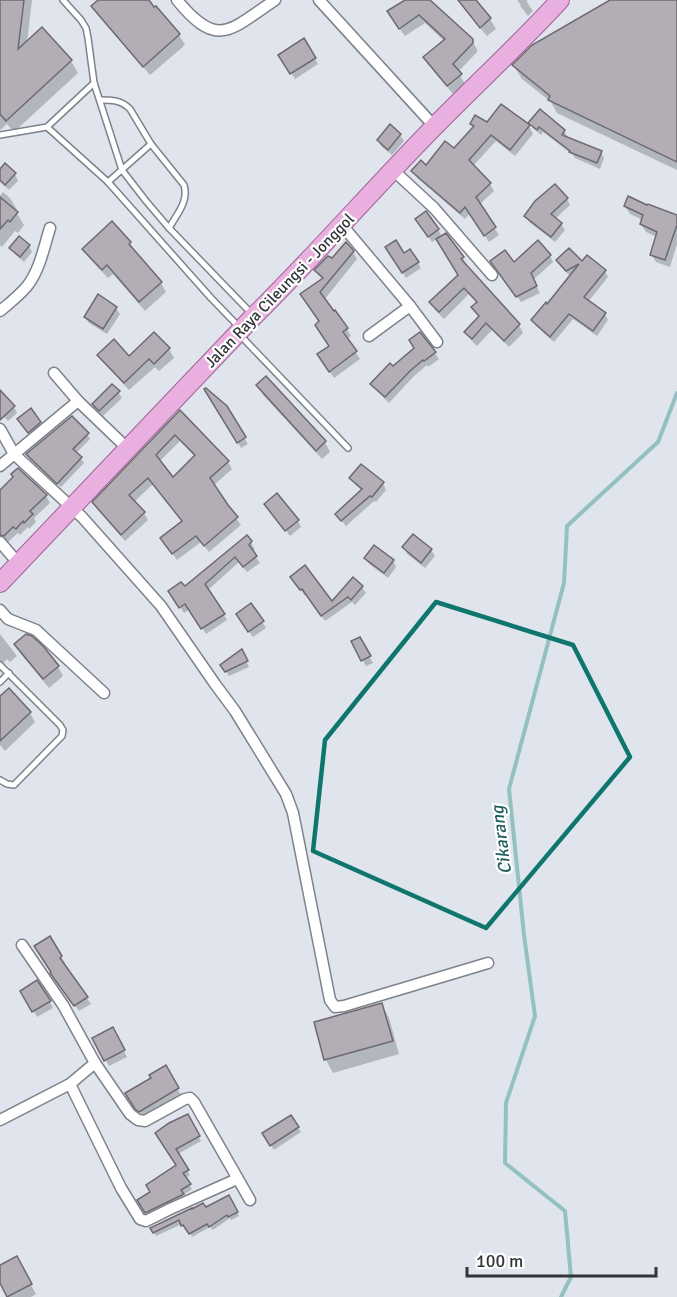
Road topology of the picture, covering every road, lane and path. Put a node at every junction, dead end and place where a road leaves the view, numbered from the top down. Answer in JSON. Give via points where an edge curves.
{"nodes":[{"id":1,"x":63,"y":0,"type":"edge"},
{"id":2,"x":177,"y":0,"type":"edge"},
{"id":3,"x":275,"y":0,"type":"edge"},
{"id":4,"x":319,"y":0,"type":"edge"},
{"id":5,"x":560,"y":0,"type":"edge"},
{"id":6,"x":94,"y":83,"type":"junction"},
{"id":7,"x":100,"y":100,"type":"junction"},
{"id":8,"x":434,"y":126,"type":"junction"},
{"id":9,"x":47,"y":127,"type":"junction"},
{"id":10,"x":0,"y":135,"type":"edge"},
{"id":11,"x":151,"y":144,"type":"junction"},
{"id":12,"x":393,"y":170,"type":"junction"},
{"id":13,"x":122,"y":171,"type":"junction"},
{"id":14,"x":108,"y":182,"type":"junction"},
{"id":15,"x":342,"y":225,"type":"junction"},
{"id":16,"x":50,"y":228,"type":"dead end"},
{"id":17,"x":169,"y":228,"type":"junction"},
{"id":18,"x":492,"y":275,"type":"dead end"},
{"id":19,"x":410,"y":306,"type":"junction"},
{"id":20,"x":0,"y":310,"type":"edge"},
{"id":21,"x":254,"y":316,"type":"junction"},
{"id":22,"x":239,"y":331,"type":"junction"},
{"id":23,"x":369,"y":336,"type":"dead end"},
{"id":24,"x":437,"y":342,"type":"dead end"},
{"id":25,"x":54,"y":373,"type":"dead end"},
{"id":26,"x":78,"y":400,"type":"junction"},
{"id":27,"x":0,"y":429,"type":"edge"},
{"id":28,"x":348,"y":448,"type":"dead end"},
{"id":29,"x":128,"y":449,"type":"junction"},
{"id":30,"x":14,"y":454,"type":"junction"},
{"id":31,"x":0,"y":466,"type":"edge"},
{"id":32,"x":72,"y":508,"type":"junction"},
{"id":33,"x":0,"y":542,"type":"edge"},
{"id":34,"x":18,"y":563,"type":"junction"},
{"id":35,"x":0,"y":583,"type":"edge"},
{"id":36,"x":0,"y":610,"type":"edge"},
{"id":37,"x":0,"y":665,"type":"edge"},
{"id":38,"x":9,"y":673,"type":"junction"},
{"id":39,"x":0,"y":682,"type":"edge"},
{"id":40,"x":104,"y":693,"type":"dead end"},
{"id":41,"x":0,"y":780,"type":"edge"},
{"id":42,"x":22,"y":945,"type":"dead end"},
{"id":43,"x":488,"y":963,"type":"dead end"},
{"id":44,"x":95,"y":1063,"type":"junction"},
{"id":45,"x":70,"y":1084,"type":"junction"},
{"id":46,"x":0,"y":1120,"type":"edge"},
{"id":47,"x":237,"y":1179,"type":"junction"},
{"id":48,"x":250,"y":1200,"type":"dead end"}],
"edges":[{"from":1,"to":6,"type":"lane","via":[[86,28]]},
{"from":2,"to":3,"type":"street","via":[[202,26],[218,31],[236,27]]},
{"from":4,"to":8,"type":"street"},
{"from":5,"to":8,"type":"main road","name":"Jalan Raya Cileungsi - Jonggol"},
{"from":6,"to":7,"type":"lane"},
{"from":6,"to":9,"type":"lane"},
{"from":7,"to":11,"type":"lane","via":[[116,100],[126,105]]},
{"from":7,"to":13,"type":"lane"},
{"from":8,"to":12,"type":"main road","name":"Jalan Raya Cileungsi - Jonggol"},
{"from":9,"to":10,"type":"lane"},
{"from":9,"to":14,"type":"lane"},
{"from":11,"to":13,"type":"lane"},
{"from":11,"to":17,"type":"lane","via":[[186,189],[182,208]]},
{"from":12,"to":15,"type":"main road","name":"Jalan Raya Cileungsi - Jonggol"},
{"from":12,"to":18,"type":"street","via":[[434,208]]},
{"from":13,"to":14,"type":"lane"},
{"from":13,"to":17,"type":"lane"},
{"from":14,"to":22,"type":"lane"},
{"from":15,"to":19,"type":"street"},
{"from":15,"to":21,"type":"main road","name":"Jalan Raya Cileungsi - Jonggol"},
{"from":16,"to":20,"type":"street","via":[[33,278]]},
{"from":17,"to":21,"type":"lane"},
{"from":19,"to":23,"type":"street"},
{"from":19,"to":24,"type":"street"},
{"from":21,"to":22,"type":"main road","name":"Jalan Raya Cileungsi - Jonggol"},
{"from":22,"to":28,"type":"lane"},
{"from":22,"to":29,"type":"main road","name":"Jalan Raya Cileungsi - Jonggol"},
{"from":25,"to":26,"type":"street"},
{"from":26,"to":29,"type":"street"},
{"from":26,"to":30,"type":"street"},
{"from":27,"to":30,"type":"street"},
{"from":29,"to":32,"type":"main road","name":"Jalan Raya Cileungsi - Jonggol"},
{"from":30,"to":31,"type":"street"},
{"from":30,"to":32,"type":"street"},
{"from":32,"to":34,"type":"main road","name":"Jalan Raya Cileungsi - Jonggol"},
{"from":32,"to":43,"type":"street","via":[[162,606],[235,711],[286,794],[330,1000],[335,1007]]},
{"from":33,"to":34,"type":"street"},
{"from":34,"to":35,"type":"main road","name":"Jalan Raya Cileungsi - Jonggol"},
{"from":36,"to":40,"type":"street","via":[[8,619],[36,630]]},
{"from":37,"to":38,"type":"lane"},
{"from":38,"to":39,"type":"lane"},
{"from":38,"to":41,"type":"lane","via":[[63,730],[62,736],[14,785]]},
{"from":42,"to":44,"type":"street","via":[[63,1005]]},
{"from":44,"to":45,"type":"street"},
{"from":44,"to":47,"type":"street","via":[[138,1120],[145,1121],[190,1098]]},
{"from":45,"to":46,"type":"street"},
{"from":45,"to":47,"type":"street","via":[[140,1219],[146,1221]]},
{"from":47,"to":48,"type":"street"}]}
